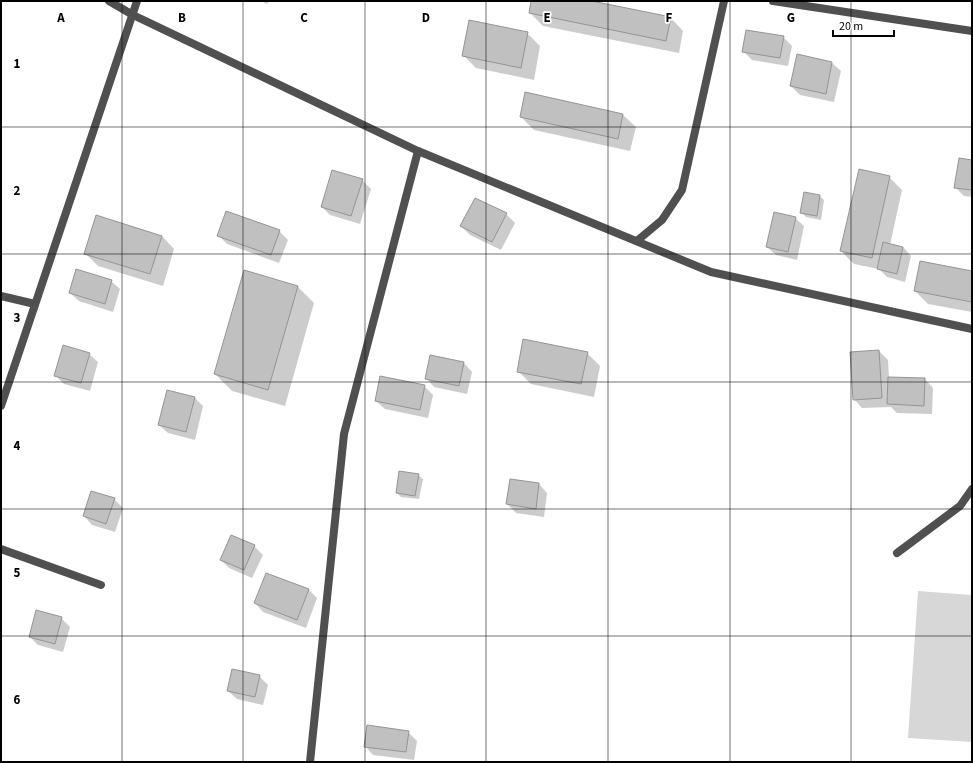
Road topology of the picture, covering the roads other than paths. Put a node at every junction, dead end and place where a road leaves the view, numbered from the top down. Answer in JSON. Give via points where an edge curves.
{"nodes":[{"id":1,"x":109,"y":1,"type":"edge"},
{"id":2,"x":138,"y":1,"type":"edge"},
{"id":3,"x":724,"y":1,"type":"edge"},
{"id":4,"x":772,"y":1,"type":"edge"},
{"id":5,"x":133,"y":15,"type":"junction"},
{"id":6,"x":972,"y":31,"type":"edge"},
{"id":7,"x":418,"y":150,"type":"junction"},
{"id":8,"x":638,"y":240,"type":"junction"},
{"id":9,"x":1,"y":296,"type":"edge"},
{"id":10,"x":35,"y":304,"type":"junction"},
{"id":11,"x":972,"y":329,"type":"edge"},
{"id":12,"x":1,"y":406,"type":"edge"},
{"id":13,"x":972,"y":489,"type":"edge"},
{"id":14,"x":1,"y":549,"type":"edge"},
{"id":15,"x":896,"y":553,"type":"dead end"},
{"id":16,"x":101,"y":585,"type":"dead end"},
{"id":17,"x":310,"y":762,"type":"edge"}],
"edges":[{"from":1,"to":5,"type":"street"},
{"from":2,"to":5,"type":"street"},
{"from":3,"to":8,"type":"street","via":[[682,190],[662,220]]},
{"from":4,"to":6,"type":"street"},
{"from":5,"to":7,"type":"street"},
{"from":5,"to":10,"type":"street"},
{"from":7,"to":8,"type":"street"},
{"from":7,"to":17,"type":"street","via":[[344,434]]},
{"from":8,"to":11,"type":"street","via":[[711,272]]},
{"from":9,"to":10,"type":"street"},
{"from":10,"to":12,"type":"street"},
{"from":13,"to":15,"type":"street","via":[[960,506]]},
{"from":14,"to":16,"type":"street"}]}
